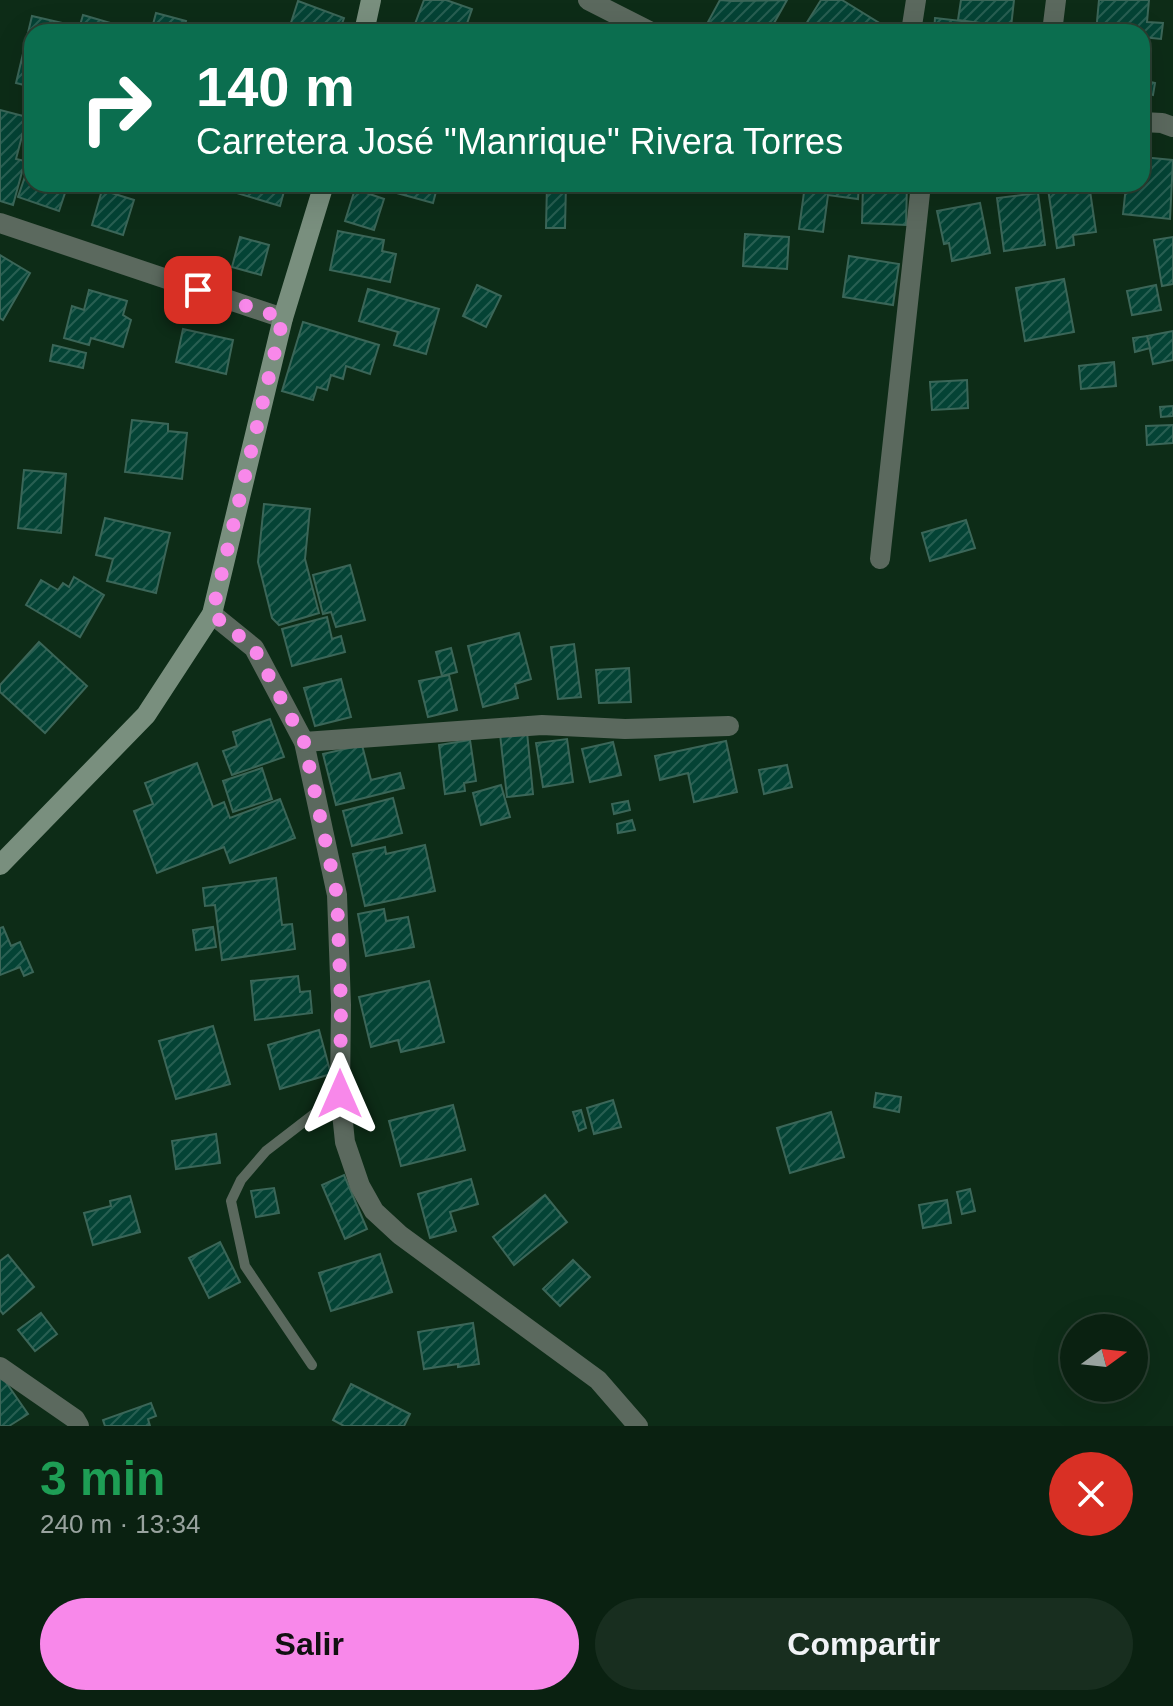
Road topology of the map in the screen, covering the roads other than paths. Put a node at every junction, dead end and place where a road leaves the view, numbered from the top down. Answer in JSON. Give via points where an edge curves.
{"nodes":[{"id":1,"x":371,"y":0,"type":"edge"},
{"id":2,"x":588,"y":0,"type":"edge"},
{"id":3,"x":916,"y":0,"type":"edge"},
{"id":4,"x":1056,"y":0,"type":"edge"},
{"id":5,"x":366,"y":24,"type":"edge"},
{"id":6,"x":635,"y":24,"type":"edge"},
{"id":7,"x":912,"y":24,"type":"edge"},
{"id":8,"x":1053,"y":24,"type":"edge"},
{"id":9,"x":1150,"y":122,"type":"edge"},
{"id":10,"x":1173,"y":127,"type":"edge"},
{"id":11,"x":322,"y":192,"type":"edge"},
{"id":12,"x":920,"y":192,"type":"edge"},
{"id":13,"x":0,"y":223,"type":"edge"},
{"id":14,"x":283,"y":318,"type":"junction"},
{"id":15,"x":880,"y":559,"type":"dead end"},
{"id":16,"x":212,"y":614,"type":"junction"},
{"id":17,"x":729,"y":726,"type":"dead end"},
{"id":18,"x":304,"y":742,"type":"junction"},
{"id":19,"x":0,"y":865,"type":"edge"},
{"id":20,"x":340,"y":1094,"type":"junction"},
{"id":21,"x":312,"y":1365,"type":"dead end"},
{"id":22,"x":0,"y":1367,"type":"edge"},
{"id":23,"x":79,"y":1426,"type":"edge"},
{"id":24,"x":638,"y":1426,"type":"edge"}],
"edges":[{"from":1,"to":5,"type":"street"},
{"from":2,"to":6,"type":"street"},
{"from":3,"to":7,"type":"street"},
{"from":4,"to":8,"type":"street"},
{"from":9,"to":10,"type":"street"},
{"from":11,"to":14,"type":"street"},
{"from":12,"to":15,"type":"street"},
{"from":13,"to":14,"type":"street"},
{"from":14,"to":16,"type":"street"},
{"from":16,"to":18,"type":"street","via":[[254,648]]},
{"from":16,"to":19,"type":"street","via":[[146,715]]},
{"from":17,"to":18,"type":"street","via":[[542,725]]},
{"from":18,"to":20,"type":"street","via":[[337,895]]},
{"from":20,"to":21,"type":"lane","via":[[266,1151],[231,1201],[245,1266]]},
{"from":20,"to":24,"type":"street","via":[[345,1142],[374,1211],[598,1380]]},
{"from":22,"to":23,"type":"street"}]}
